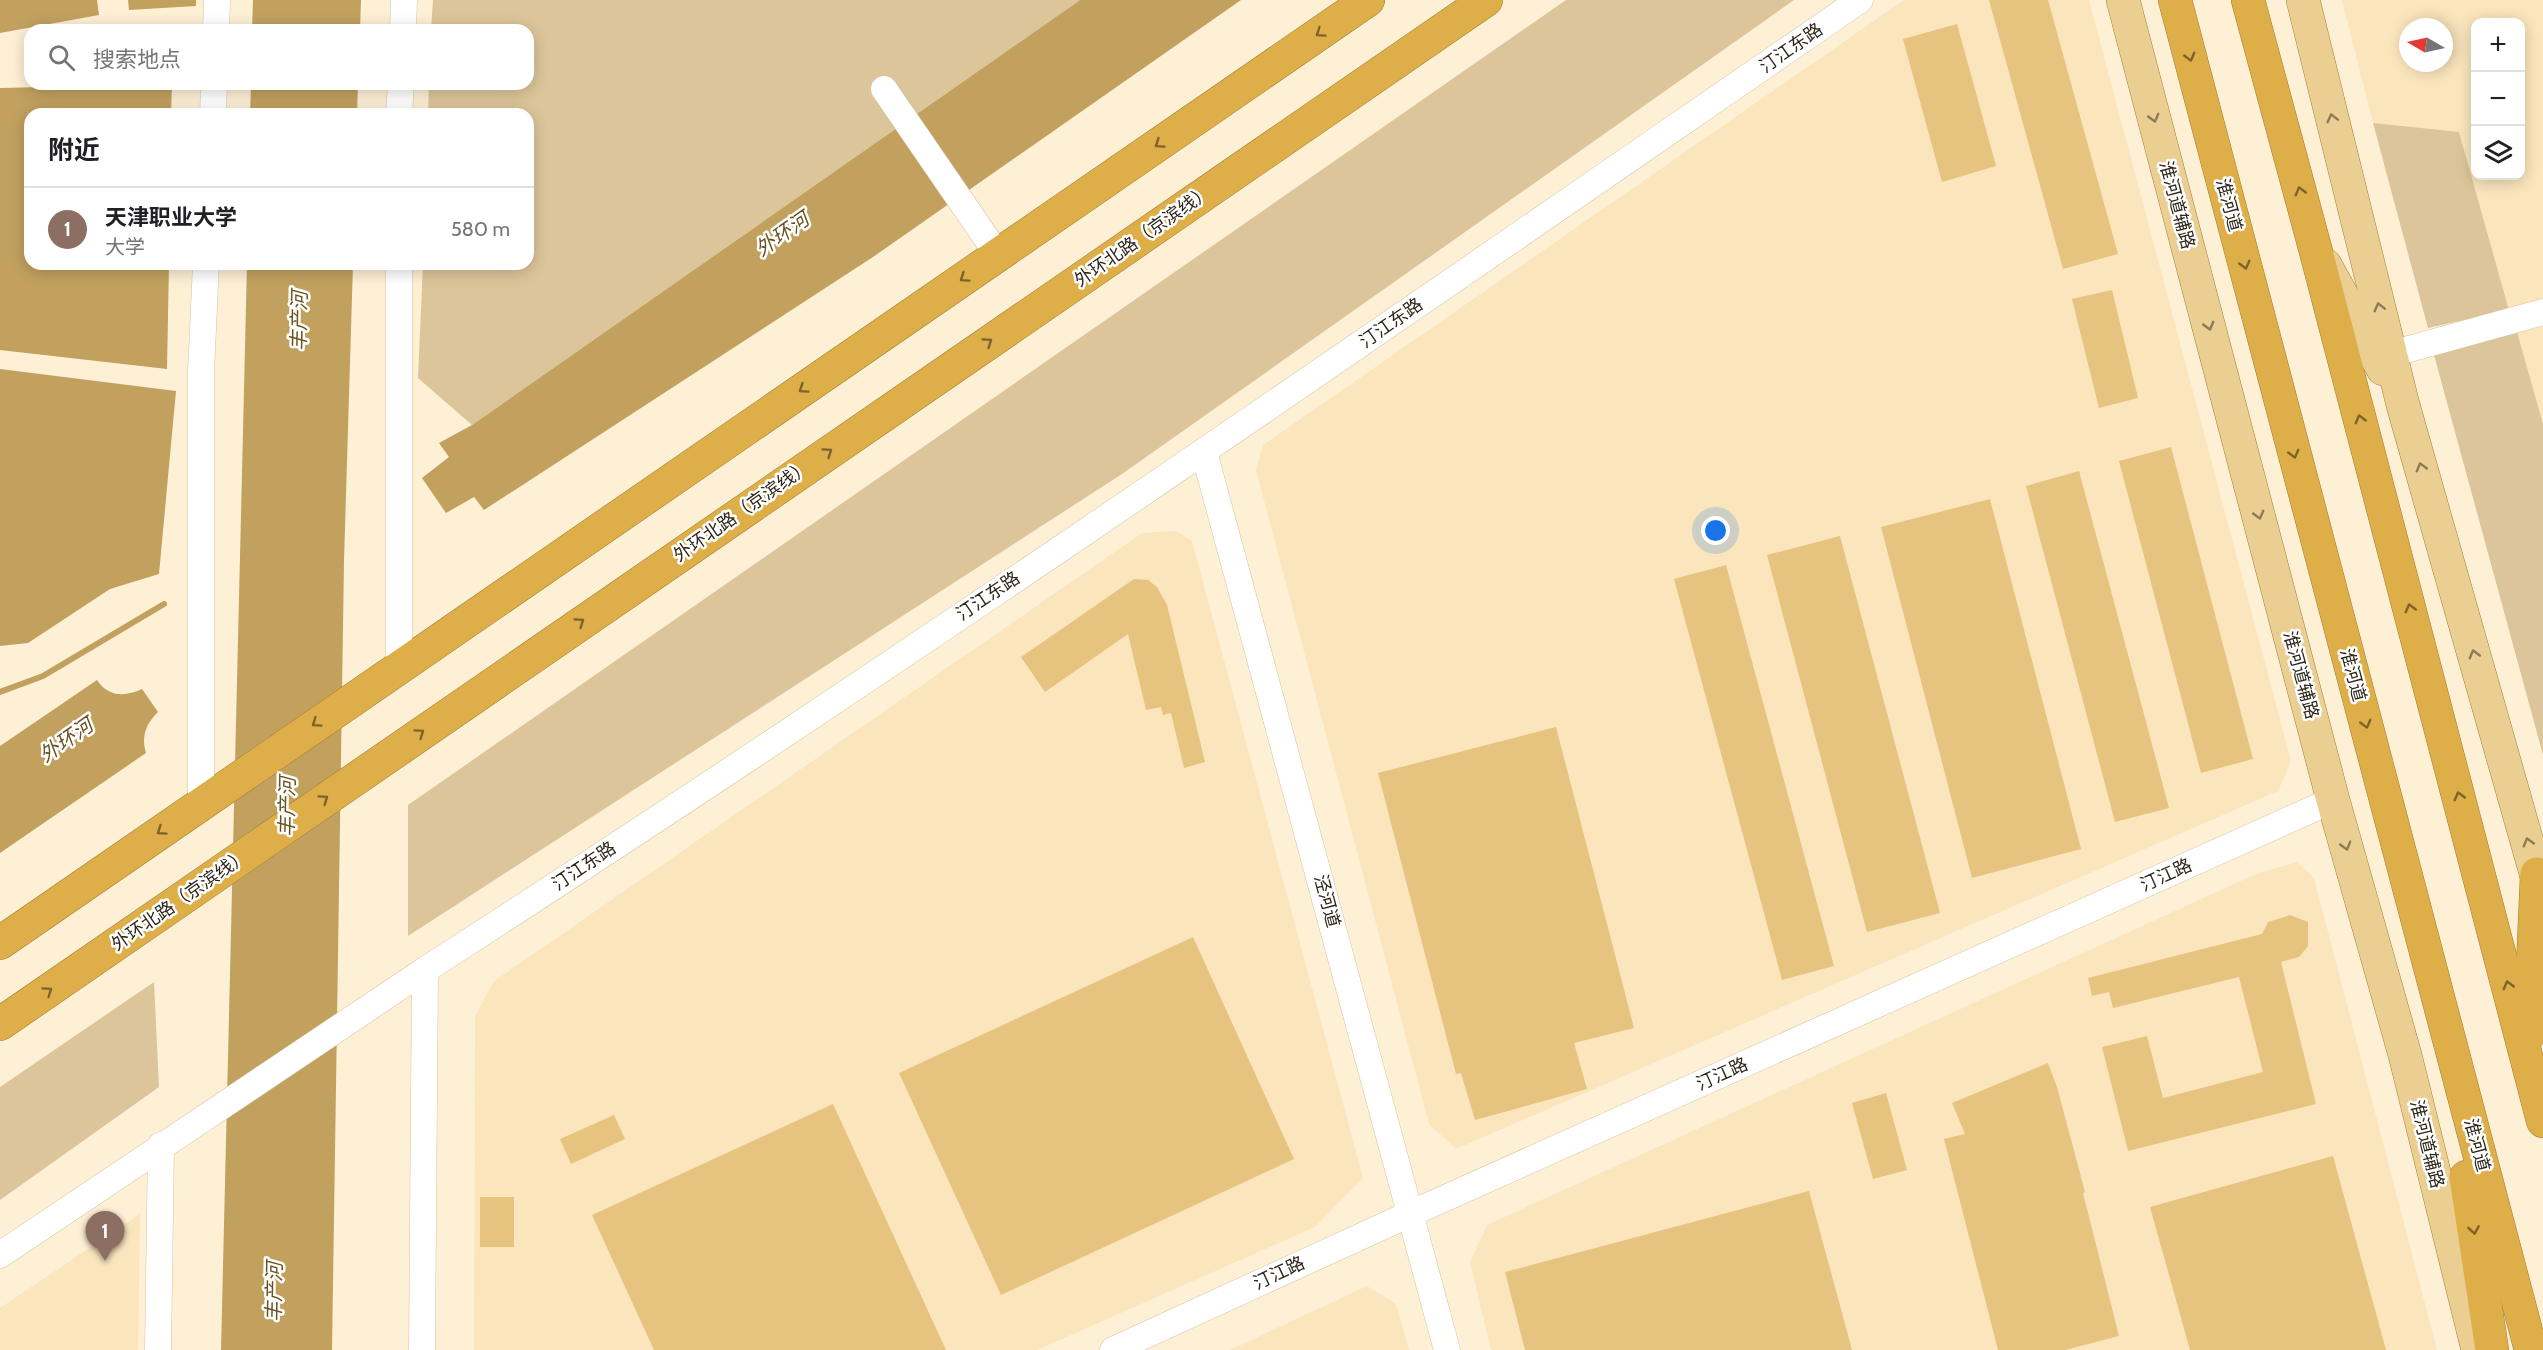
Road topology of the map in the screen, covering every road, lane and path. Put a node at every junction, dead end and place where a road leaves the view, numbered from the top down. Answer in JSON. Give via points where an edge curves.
{"nodes":[{"id":1,"x":217,"y":0,"type":"edge"},
{"id":2,"x":404,"y":0,"type":"edge"},
{"id":3,"x":1368,"y":0,"type":"edge"},
{"id":4,"x":1486,"y":0,"type":"edge"},
{"id":5,"x":1860,"y":0,"type":"edge"},
{"id":6,"x":2123,"y":0,"type":"edge"},
{"id":7,"x":2175,"y":0,"type":"edge"},
{"id":8,"x":2248,"y":0,"type":"edge"},
{"id":9,"x":2303,"y":0,"type":"edge"},
{"id":10,"x":216,"y":24,"type":"edge"},
{"id":11,"x":403,"y":24,"type":"edge"},
{"id":12,"x":884,"y":89,"type":"dead end"},
{"id":13,"x":214,"y":90,"type":"edge"},
{"id":14,"x":401,"y":90,"type":"edge"},
{"id":15,"x":213,"y":108,"type":"edge"},
{"id":16,"x":399,"y":108,"type":"edge"},
{"id":17,"x":2315,"y":248,"type":"junction"},
{"id":18,"x":998,"y":255,"type":"junction"},
{"id":19,"x":206,"y":270,"type":"edge"},
{"id":20,"x":399,"y":270,"type":"edge"},
{"id":21,"x":2543,"y":312,"type":"edge"},
{"id":22,"x":2391,"y":354,"type":"junction"},
{"id":23,"x":2403,"y":405,"type":"junction"},
{"id":24,"x":1204,"y":452,"type":"junction"},
{"id":25,"x":399,"y":666,"type":"junction"},
{"id":26,"x":205,"y":800,"type":"junction"},
{"id":27,"x":2334,"y":800,"type":"junction"},
{"id":28,"x":2540,"y":886,"type":"edge"},
{"id":29,"x":0,"y":943,"type":"edge"},
{"id":30,"x":2539,"y":951,"type":"edge"},
{"id":31,"x":425,"y":970,"type":"junction"},
{"id":32,"x":0,"y":1024,"type":"edge"},
{"id":33,"x":2528,"y":1062,"type":"junction"},
{"id":34,"x":2462,"y":1088,"type":"junction"},
{"id":35,"x":2543,"y":1121,"type":"edge"},
{"id":36,"x":161,"y":1145,"type":"junction"},
{"id":37,"x":1412,"y":1213,"type":"junction"},
{"id":38,"x":0,"y":1255,"type":"edge"},
{"id":39,"x":158,"y":1350,"type":"edge"},
{"id":40,"x":422,"y":1350,"type":"edge"},
{"id":41,"x":1113,"y":1350,"type":"edge"},
{"id":42,"x":1447,"y":1350,"type":"edge"},
{"id":43,"x":2478,"y":1350,"type":"edge"},
{"id":44,"x":2493,"y":1350,"type":"edge"},
{"id":45,"x":2531,"y":1350,"type":"edge"}],
"edges":[{"from":1,"to":10,"type":"street"},
{"from":2,"to":11,"type":"street"},
{"from":3,"to":18,"type":"highway","one_way":true},
{"from":32,"to":4,"type":"highway","name":"外环北路（京滨线）","one_way":true},
{"from":5,"to":24,"type":"street","name":"汀江东路"},
{"from":6,"to":27,"type":"main road","name":"淮河道辅路","one_way":true},
{"from":7,"to":34,"type":"highway","name":"淮河道","one_way":true},
{"from":17,"to":8,"type":"highway","one_way":true},
{"from":22,"to":9,"type":"main road","one_way":true},
{"from":12,"to":18,"type":"street"},
{"from":13,"to":15,"type":"street"},
{"from":14,"to":16,"type":"street"},
{"from":17,"to":23,"type":"main road"},
{"from":33,"to":17,"type":"highway","one_way":true},
{"from":18,"to":25,"type":"highway","one_way":true},
{"from":19,"to":26,"type":"street","via":[[201,372]]},
{"from":20,"to":25,"type":"street"},
{"from":21,"to":22,"type":"street"},
{"from":22,"to":23,"type":"main road"},
{"from":28,"to":23,"type":"main road","one_way":true},
{"from":24,"to":31,"type":"street","name":"汀江东路"},
{"from":24,"to":37,"type":"street","name":"泾河道"},
{"from":25,"to":26,"type":"highway","one_way":true},
{"from":26,"to":29,"type":"highway","one_way":true},
{"from":27,"to":37,"type":"street","name":"汀江路"},
{"from":27,"to":43,"type":"main road","name":"淮河道辅路","one_way":true,"via":[[2405,1055]]},
{"from":28,"to":30,"type":"highway"},
{"from":30,"to":33,"type":"highway"},
{"from":31,"to":36,"type":"street","name":"汀江东路"},
{"from":31,"to":40,"type":"street"},
{"from":33,"to":35,"type":"highway"},
{"from":34,"to":44,"type":"highway","one_way":true,"via":[[2464,1164]]},
{"from":34,"to":45,"type":"highway","name":"淮河道"},
{"from":36,"to":38,"type":"street","name":"汀江东路"},
{"from":36,"to":39,"type":"street"},
{"from":37,"to":41,"type":"street","name":"汀江路"},
{"from":37,"to":42,"type":"street","name":"泾河道"}]}
